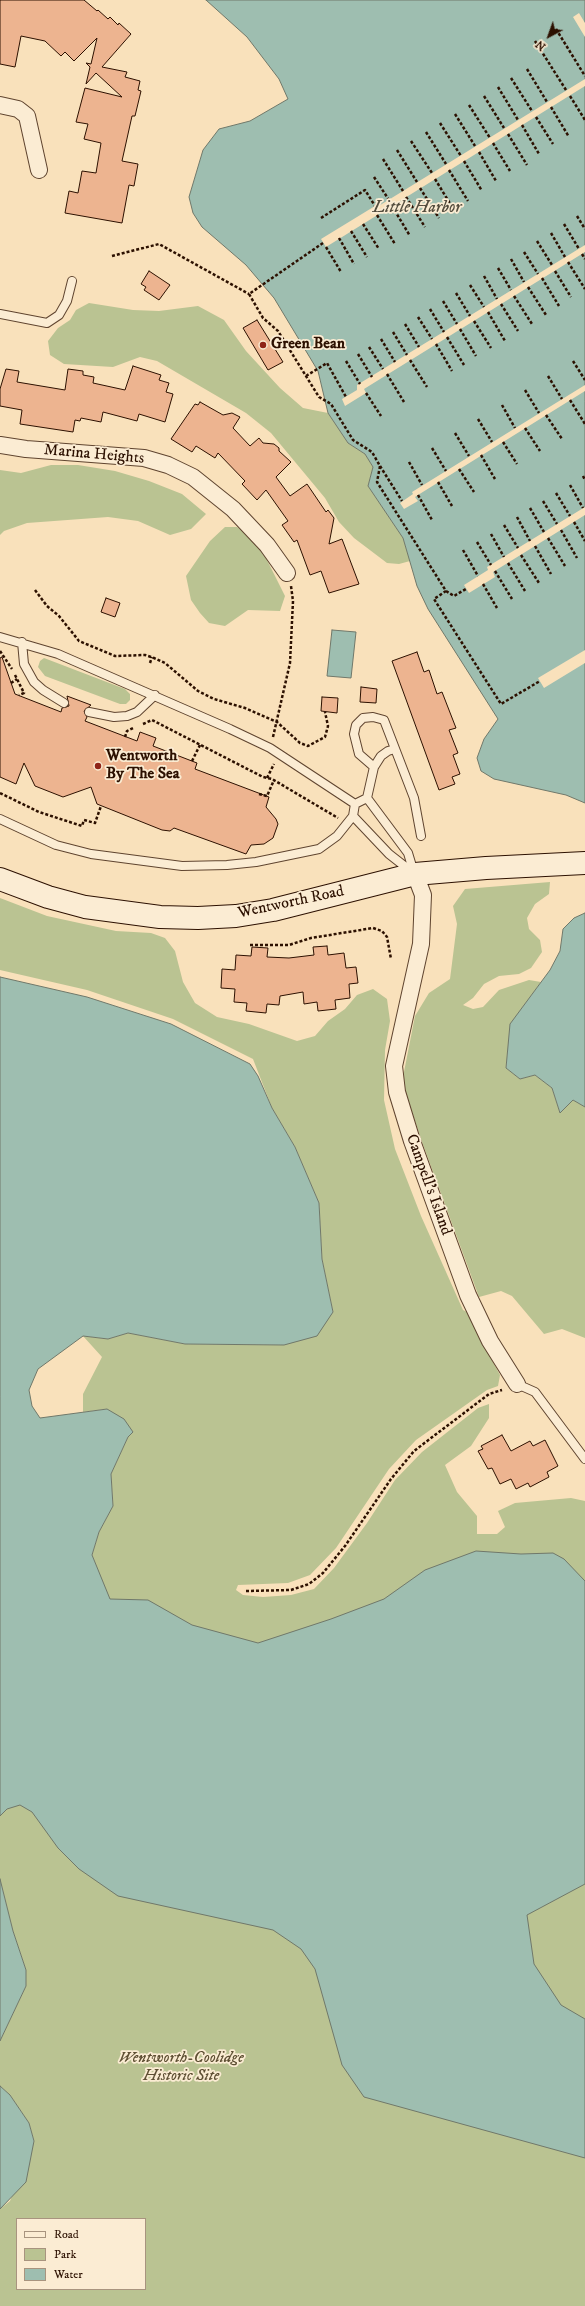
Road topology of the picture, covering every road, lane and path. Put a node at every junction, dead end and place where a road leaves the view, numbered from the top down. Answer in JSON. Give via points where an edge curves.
{"nodes":[{"id":1,"x":556,"y":29,"type":"dead end"},
{"id":2,"x":535,"y":41,"type":"dead end"},
{"id":3,"x":527,"y":69,"type":"dead end"},
{"id":4,"x":585,"y":76,"type":"edge"},
{"id":5,"x":512,"y":78,"type":"dead end"},
{"id":6,"x":498,"y":87,"type":"dead end"},
{"id":7,"x":566,"y":90,"type":"dead end"},
{"id":8,"x":484,"y":96,"type":"dead end"},
{"id":9,"x":570,"y":96,"type":"dead end"},
{"id":10,"x":547,"y":102,"type":"dead end"},
{"id":11,"x":0,"y":105,"type":"edge"},
{"id":12,"x":469,"y":105,"type":"dead end"},
{"id":13,"x":551,"y":108,"type":"dead end"},
{"id":14,"x":532,"y":111,"type":"dead end"},
{"id":15,"x":455,"y":114,"type":"dead end"},
{"id":16,"x":536,"y":116,"type":"dead end"},
{"id":17,"x":518,"y":120,"type":"dead end"},
{"id":18,"x":585,"y":120,"type":"edge"},
{"id":19,"x":440,"y":123,"type":"dead end"},
{"id":20,"x":522,"y":126,"type":"dead end"},
{"id":21,"x":504,"y":128,"type":"dead end"},
{"id":22,"x":426,"y":132,"type":"dead end"},
{"id":23,"x":508,"y":134,"type":"dead end"},
{"id":24,"x":569,"y":137,"type":"dead end"},
{"id":25,"x":490,"y":138,"type":"dead end"},
{"id":26,"x":411,"y":140,"type":"dead end"},
{"id":27,"x":493,"y":143,"type":"dead end"},
{"id":28,"x":553,"y":144,"type":"dead end"},
{"id":29,"x":475,"y":146,"type":"dead end"},
{"id":30,"x":397,"y":150,"type":"dead end"},
{"id":31,"x":479,"y":152,"type":"dead end"},
{"id":32,"x":539,"y":154,"type":"dead end"},
{"id":33,"x":461,"y":156,"type":"dead end"},
{"id":34,"x":383,"y":159,"type":"dead end"},
{"id":35,"x":464,"y":161,"type":"dead end"},
{"id":36,"x":446,"y":164,"type":"dead end"},
{"id":37,"x":526,"y":165,"type":"dead end"},
{"id":38,"x":39,"y":170,"type":"dead end"},
{"id":39,"x":449,"y":170,"type":"dead end"},
{"id":40,"x":510,"y":171,"type":"dead end"},
{"id":41,"x":432,"y":173,"type":"dead end"},
{"id":42,"x":374,"y":177,"type":"dead end"},
{"id":43,"x":435,"y":179,"type":"dead end"},
{"id":44,"x":496,"y":181,"type":"dead end"},
{"id":45,"x":417,"y":182,"type":"dead end"},
{"id":46,"x":420,"y":188,"type":"dead end"},
{"id":47,"x":403,"y":191,"type":"dead end"},
{"id":48,"x":482,"y":191,"type":"dead end"},
{"id":49,"x":406,"y":197,"type":"dead end"},
{"id":50,"x":388,"y":200,"type":"dead end"},
{"id":51,"x":468,"y":201,"type":"dead end"},
{"id":52,"x":375,"y":206,"type":"dead end"},
{"id":53,"x":392,"y":206,"type":"dead end"},
{"id":54,"x":454,"y":210,"type":"dead end"},
{"id":55,"x":377,"y":215,"type":"dead end"},
{"id":56,"x":577,"y":216,"type":"dead end"},
{"id":57,"x":321,"y":218,"type":"dead end"},
{"id":58,"x":439,"y":218,"type":"dead end"},
{"id":59,"x":363,"y":224,"type":"dead end"},
{"id":60,"x":564,"y":224,"type":"dead end"},
{"id":61,"x":425,"y":227,"type":"dead end"},
{"id":62,"x":585,"y":229,"type":"edge"},
{"id":63,"x":351,"y":231,"type":"dead end"},
{"id":64,"x":551,"y":234,"type":"dead end"},
{"id":65,"x":410,"y":236,"type":"dead end"},
{"id":66,"x":339,"y":238,"type":"dead end"},
{"id":67,"x":538,"y":241,"type":"dead end"},
{"id":68,"x":323,"y":244,"type":"dead end"},
{"id":69,"x":395,"y":244,"type":"dead end"},
{"id":70,"x":326,"y":247,"type":"dead end"},
{"id":71,"x":579,"y":248,"type":"dead end"},
{"id":72,"x":378,"y":249,"type":"dead end"},
{"id":73,"x":524,"y":252,"type":"dead end"},
{"id":74,"x":582,"y":254,"type":"dead end"},
{"id":75,"x":112,"y":256,"type":"dead end"},
{"id":76,"x":366,"y":257,"type":"dead end"},
{"id":77,"x":565,"y":257,"type":"dead end"},
{"id":78,"x":511,"y":259,"type":"dead end"},
{"id":79,"x":585,"y":259,"type":"edge"},
{"id":80,"x":568,"y":262,"type":"dead end"},
{"id":81,"x":354,"y":264,"type":"dead end"},
{"id":82,"x":552,"y":265,"type":"dead end"},
{"id":83,"x":498,"y":268,"type":"dead end"},
{"id":84,"x":554,"y":271,"type":"dead end"},
{"id":85,"x":341,"y":272,"type":"dead end"},
{"id":86,"x":538,"y":274,"type":"dead end"},
{"id":87,"x":484,"y":276,"type":"dead end"},
{"id":88,"x":542,"y":278,"type":"dead end"},
{"id":89,"x":72,"y":281,"type":"dead end"},
{"id":90,"x":524,"y":282,"type":"dead end"},
{"id":91,"x":470,"y":285,"type":"dead end"},
{"id":92,"x":528,"y":287,"type":"dead end"},
{"id":93,"x":585,"y":289,"type":"edge"},
{"id":94,"x":511,"y":290,"type":"dead end"},
{"id":95,"x":456,"y":293,"type":"dead end"},
{"id":96,"x":249,"y":294,"type":"junction"},
{"id":97,"x":514,"y":296,"type":"dead end"},
{"id":98,"x":571,"y":297,"type":"dead end"},
{"id":99,"x":497,"y":299,"type":"dead end"},
{"id":100,"x":443,"y":301,"type":"dead end"},
{"id":101,"x":501,"y":304,"type":"dead end"},
{"id":102,"x":559,"y":306,"type":"dead end"},
{"id":103,"x":484,"y":307,"type":"dead end"},
{"id":104,"x":430,"y":309,"type":"dead end"},
{"id":105,"x":488,"y":312,"type":"dead end"},
{"id":106,"x":0,"y":314,"type":"edge"},
{"id":107,"x":546,"y":314,"type":"dead end"},
{"id":108,"x":470,"y":316,"type":"dead end"},
{"id":109,"x":418,"y":317,"type":"dead end"},
{"id":110,"x":474,"y":321,"type":"dead end"},
{"id":111,"x":405,"y":324,"type":"dead end"},
{"id":112,"x":457,"y":324,"type":"dead end"},
{"id":113,"x":532,"y":324,"type":"dead end"},
{"id":114,"x":460,"y":329,"type":"dead end"},
{"id":115,"x":394,"y":332,"type":"dead end"},
{"id":116,"x":444,"y":332,"type":"dead end"},
{"id":117,"x":518,"y":332,"type":"dead end"},
{"id":118,"x":447,"y":337,"type":"dead end"},
{"id":119,"x":381,"y":339,"type":"dead end"},
{"id":120,"x":432,"y":339,"type":"dead end"},
{"id":121,"x":505,"y":341,"type":"dead end"},
{"id":122,"x":436,"y":344,"type":"dead end"},
{"id":123,"x":369,"y":347,"type":"dead end"},
{"id":124,"x":419,"y":347,"type":"dead end"},
{"id":125,"x":491,"y":348,"type":"dead end"},
{"id":126,"x":358,"y":354,"type":"dead end"},
{"id":127,"x":407,"y":355,"type":"dead end"},
{"id":128,"x":476,"y":356,"type":"dead end"},
{"id":129,"x":410,"y":360,"type":"dead end"},
{"id":130,"x":574,"y":360,"type":"dead end"},
{"id":131,"x":346,"y":361,"type":"dead end"},
{"id":132,"x":395,"y":362,"type":"dead end"},
{"id":133,"x":464,"y":365,"type":"dead end"},
{"id":134,"x":383,"y":369,"type":"dead end"},
{"id":135,"x":452,"y":371,"type":"dead end"},
{"id":136,"x":387,"y":374,"type":"dead end"},
{"id":137,"x":306,"y":376,"type":"junction"},
{"id":138,"x":548,"y":376,"type":"dead end"},
{"id":139,"x":372,"y":377,"type":"dead end"},
{"id":140,"x":585,"y":380,"type":"edge"},
{"id":141,"x":360,"y":384,"type":"dead end"},
{"id":142,"x":427,"y":387,"type":"dead end"},
{"id":143,"x":525,"y":390,"type":"dead end"},
{"id":144,"x":366,"y":393,"type":"dead end"},
{"id":145,"x":346,"y":396,"type":"dead end"},
{"id":146,"x":562,"y":399,"type":"dead end"},
{"id":147,"x":570,"y":400,"type":"dead end"},
{"id":148,"x":404,"y":402,"type":"dead end"},
{"id":149,"x":502,"y":405,"type":"dead end"},
{"id":150,"x":539,"y":413,"type":"dead end"},
{"id":151,"x":546,"y":415,"type":"dead end"},
{"id":152,"x":381,"y":416,"type":"dead end"},
{"id":153,"x":478,"y":419,"type":"dead end"},
{"id":154,"x":585,"y":424,"type":"edge"},
{"id":155,"x":515,"y":428,"type":"dead end"},
{"id":156,"x":525,"y":428,"type":"dead end"},
{"id":157,"x":454,"y":433,"type":"dead end"},
{"id":158,"x":562,"y":439,"type":"dead end"},
{"id":159,"x":492,"y":442,"type":"dead end"},
{"id":160,"x":503,"y":442,"type":"dead end"},
{"id":161,"x":0,"y":446,"type":"edge"},
{"id":162,"x":432,"y":448,"type":"dead end"},
{"id":163,"x":540,"y":451,"type":"dead end"},
{"id":164,"x":469,"y":456,"type":"dead end"},
{"id":165,"x":481,"y":456,"type":"dead end"},
{"id":166,"x":409,"y":462,"type":"dead end"},
{"id":167,"x":517,"y":464,"type":"dead end"},
{"id":168,"x":380,"y":466,"type":"junction"},
{"id":169,"x":459,"y":469,"type":"dead end"},
{"id":170,"x":446,"y":471,"type":"dead end"},
{"id":171,"x":583,"y":476,"type":"dead end"},
{"id":172,"x":495,"y":479,"type":"dead end"},
{"id":173,"x":585,"y":480,"type":"edge"},
{"id":174,"x":438,"y":482,"type":"dead end"},
{"id":175,"x":422,"y":485,"type":"dead end"},
{"id":176,"x":570,"y":485,"type":"dead end"},
{"id":177,"x":474,"y":492,"type":"dead end"},
{"id":178,"x":556,"y":493,"type":"dead end"},
{"id":179,"x":418,"y":495,"type":"dead end"},
{"id":180,"x":402,"y":501,"type":"dead end"},
{"id":181,"x":543,"y":501,"type":"dead end"},
{"id":182,"x":452,"y":506,"type":"dead end"},
{"id":183,"x":530,"y":508,"type":"dead end"},
{"id":184,"x":583,"y":508,"type":"dead end"},
{"id":185,"x":570,"y":516,"type":"dead end"},
{"id":186,"x":517,"y":517,"type":"dead end"},
{"id":187,"x":432,"y":520,"type":"dead end"},
{"id":188,"x":574,"y":522,"type":"dead end"},
{"id":189,"x":557,"y":524,"type":"dead end"},
{"id":190,"x":504,"y":525,"type":"dead end"},
{"id":191,"x":561,"y":530,"type":"dead end"},
{"id":192,"x":544,"y":532,"type":"dead end"},
{"id":193,"x":491,"y":534,"type":"dead end"},
{"id":194,"x":548,"y":538,"type":"dead end"},
{"id":195,"x":530,"y":541,"type":"dead end"},
{"id":196,"x":585,"y":541,"type":"edge"},
{"id":197,"x":477,"y":542,"type":"dead end"},
{"id":198,"x":534,"y":546,"type":"dead end"},
{"id":199,"x":518,"y":548,"type":"dead end"},
{"id":200,"x":463,"y":550,"type":"dead end"},
{"id":201,"x":521,"y":555,"type":"dead end"},
{"id":202,"x":504,"y":557,"type":"dead end"},
{"id":203,"x":577,"y":558,"type":"dead end"},
{"id":204,"x":508,"y":563,"type":"dead end"},
{"id":205,"x":491,"y":565,"type":"dead end"},
{"id":206,"x":565,"y":566,"type":"dead end"},
{"id":207,"x":495,"y":571,"type":"dead end"},
{"id":208,"x":287,"y":573,"type":"joint"},
{"id":209,"x":551,"y":574,"type":"dead end"},
{"id":210,"x":478,"y":576,"type":"dead end"},
{"id":211,"x":539,"y":583,"type":"dead end"},
{"id":212,"x":483,"y":584,"type":"dead end"},
{"id":213,"x":466,"y":589,"type":"dead end"},
{"id":214,"x":36,"y":590,"type":"dead end"},
{"id":215,"x":446,"y":591,"type":"junction"},
{"id":216,"x":525,"y":591,"type":"dead end"},
{"id":217,"x":512,"y":599,"type":"dead end"},
{"id":218,"x":497,"y":608,"type":"dead end"},
{"id":219,"x":0,"y":637,"type":"edge"},
{"id":220,"x":22,"y":642,"type":"junction"},
{"id":221,"x":0,"y":651,"type":"edge"},
{"id":222,"x":152,"y":657,"type":"junction"},
{"id":223,"x":150,"y":663,"type":"dead end"},
{"id":224,"x":16,"y":679,"type":"junction"},
{"id":225,"x":540,"y":681,"type":"dead end"},
{"id":226,"x":11,"y":683,"type":"dead end"},
{"id":227,"x":18,"y":695,"type":"dead end"},
{"id":228,"x":155,"y":695,"type":"junction"},
{"id":229,"x":64,"y":703,"type":"dead end"},
{"id":230,"x":89,"y":712,"type":"dead end"},
{"id":231,"x":325,"y":712,"type":"dead end"},
{"id":232,"x":276,"y":722,"type":"junction"},
{"id":233,"x":125,"y":736,"type":"dead end"},
{"id":234,"x":200,"y":745,"type":"junction"},
{"id":235,"x":270,"y":748,"type":"junction"},
{"id":236,"x":396,"y":749,"type":"junction"},
{"id":237,"x":192,"y":761,"type":"dead end"},
{"id":238,"x":374,"y":767,"type":"junction"},
{"id":239,"x":274,"y":780,"type":"junction"},
{"id":240,"x":0,"y":793,"type":"edge"},
{"id":241,"x":259,"y":794,"type":"dead end"},
{"id":242,"x":367,"y":798,"type":"junction"},
{"id":243,"x":354,"y":804,"type":"junction"},
{"id":244,"x":101,"y":806,"type":"dead end"},
{"id":245,"x":0,"y":819,"type":"edge"},
{"id":246,"x":350,"y":820,"type":"junction"},
{"id":247,"x":421,"y":836,"type":"dead end"},
{"id":248,"x":585,"y":863,"type":"edge"},
{"id":249,"x":415,"y":874,"type":"junction"},
{"id":250,"x":0,"y":879,"type":"edge"},
{"id":251,"x":250,"y":945,"type":"dead end"},
{"id":252,"x":391,"y":960,"type":"dead end"},
{"id":253,"x":517,"y":1384,"type":"junction"},
{"id":254,"x":585,"y":1459,"type":"edge"},
{"id":255,"x":246,"y":1591,"type":"dead end"}],
"edges":[{"from":1,"to":4,"type":"path"},
{"from":2,"to":7,"type":"path"},
{"from":3,"to":10,"type":"path"},
{"from":5,"to":14,"type":"path"},
{"from":6,"to":17,"type":"path"},
{"from":8,"to":21,"type":"path"},
{"from":9,"to":18,"type":"path"},
{"from":11,"to":38,"type":"street","via":[[24,111]]},
{"from":12,"to":25,"type":"path"},
{"from":13,"to":24,"type":"path"},
{"from":15,"to":29,"type":"path"},
{"from":16,"to":28,"type":"path"},
{"from":19,"to":33,"type":"path"},
{"from":20,"to":32,"type":"path"},
{"from":22,"to":36,"type":"path"},
{"from":23,"to":37,"type":"path"},
{"from":26,"to":41,"type":"path"},
{"from":27,"to":40,"type":"path"},
{"from":30,"to":45,"type":"path"},
{"from":31,"to":44,"type":"path"},
{"from":34,"to":47,"type":"path"},
{"from":35,"to":48,"type":"path"},
{"from":39,"to":51,"type":"path"},
{"from":42,"to":50,"type":"path"},
{"from":43,"to":54,"type":"path"},
{"from":46,"to":58,"type":"path"},
{"from":49,"to":61,"type":"path"},
{"from":52,"to":57,"type":"path","via":[[365,190]]},
{"from":53,"to":65,"type":"path"},
{"from":55,"to":69,"type":"path"},
{"from":56,"to":62,"type":"path"},
{"from":59,"to":72,"type":"path"},
{"from":60,"to":71,"type":"path"},
{"from":63,"to":76,"type":"path"},
{"from":64,"to":77,"type":"path"},
{"from":66,"to":81,"type":"path"},
{"from":67,"to":82,"type":"path"},
{"from":68,"to":96,"type":"path"},
{"from":70,"to":85,"type":"path"},
{"from":73,"to":86,"type":"path"},
{"from":74,"to":79,"type":"path"},
{"from":75,"to":96,"type":"path","via":[[159,244]]},
{"from":78,"to":90,"type":"path"},
{"from":80,"to":93,"type":"path"},
{"from":83,"to":94,"type":"path"},
{"from":84,"to":98,"type":"path"},
{"from":87,"to":99,"type":"path"},
{"from":88,"to":102,"type":"path"},
{"from":89,"to":106,"type":"lane","via":[[67,301],[59,315],[47,323]]},
{"from":91,"to":103,"type":"path"},
{"from":92,"to":107,"type":"path"},
{"from":95,"to":108,"type":"path"},
{"from":96,"to":137,"type":"path","via":[[263,318],[278,331]]},
{"from":97,"to":113,"type":"path"},
{"from":100,"to":112,"type":"path"},
{"from":101,"to":117,"type":"path"},
{"from":104,"to":116,"type":"path"},
{"from":105,"to":121,"type":"path"},
{"from":109,"to":120,"type":"path"},
{"from":110,"to":125,"type":"path"},
{"from":111,"to":124,"type":"path"},
{"from":114,"to":128,"type":"path"},
{"from":115,"to":127,"type":"path"},
{"from":118,"to":133,"type":"path"},
{"from":119,"to":132,"type":"path"},
{"from":122,"to":135,"type":"path"},
{"from":123,"to":134,"type":"path"},
{"from":126,"to":139,"type":"path"},
{"from":129,"to":142,"type":"path"},
{"from":130,"to":140,"type":"path"},
{"from":131,"to":141,"type":"path"},
{"from":136,"to":148,"type":"path"},
{"from":137,"to":145,"type":"path","via":[[327,363]]},
{"from":137,"to":168,"type":"path","via":[[319,397],[331,404],[353,440],[372,452]]},
{"from":138,"to":146,"type":"path"},
{"from":143,"to":150,"type":"path"},
{"from":144,"to":152,"type":"path"},
{"from":147,"to":154,"type":"path"},
{"from":149,"to":155,"type":"path"},
{"from":151,"to":158,"type":"path"},
{"from":153,"to":159,"type":"path"},
{"from":156,"to":163,"type":"path"},
{"from":157,"to":164,"type":"path"},
{"from":160,"to":167,"type":"path"},
{"from":161,"to":208,"type":"street","name":"Marina Heights","via":[[115,454],[168,465],[193,477],[233,509],[267,545]]},
{"from":162,"to":170,"type":"path"},
{"from":165,"to":172,"type":"path"},
{"from":166,"to":175,"type":"path"},
{"from":168,"to":180,"type":"path"},
{"from":168,"to":215,"type":"path","via":[[377,482]]},
{"from":169,"to":177,"type":"path"},
{"from":171,"to":173,"type":"path"},
{"from":174,"to":182,"type":"path"},
{"from":176,"to":184,"type":"path"},
{"from":178,"to":185,"type":"path"},
{"from":179,"to":187,"type":"path"},
{"from":181,"to":189,"type":"path"},
{"from":183,"to":192,"type":"path"},
{"from":186,"to":195,"type":"path"},
{"from":188,"to":196,"type":"path"},
{"from":190,"to":199,"type":"path"},
{"from":191,"to":203,"type":"path"},
{"from":193,"to":202,"type":"path"},
{"from":194,"to":206,"type":"path"},
{"from":197,"to":205,"type":"path"},
{"from":198,"to":209,"type":"path"},
{"from":200,"to":210,"type":"path"},
{"from":201,"to":211,"type":"path"},
{"from":204,"to":216,"type":"path"},
{"from":207,"to":217,"type":"path"},
{"from":208,"to":232,"type":"path","via":[[293,601],[290,663]]},
{"from":212,"to":218,"type":"path"},
{"from":213,"to":215,"type":"path","via":[[454,596]]},
{"from":214,"to":222,"type":"path","via":[[79,641],[115,656]]},
{"from":215,"to":225,"type":"path","via":[[434,599],[501,704]]},
{"from":219,"to":220,"type":"lane"},
{"from":220,"to":228,"type":"lane","via":[[58,654]]},
{"from":220,"to":229,"type":"lane","via":[[24,664],[34,682]]},
{"from":221,"to":224,"type":"path"},
{"from":222,"to":223,"type":"path"},
{"from":222,"to":232,"type":"path","via":[[165,663],[198,691]]},
{"from":224,"to":226,"type":"path"},
{"from":224,"to":227,"type":"path","via":[[24,693]]},
{"from":228,"to":230,"type":"lane","via":[[137,712],[127,716],[114,717]]},
{"from":228,"to":235,"type":"lane"},
{"from":231,"to":232,"type":"path","via":[[328,726],[325,737],[308,746],[300,744]]},
{"from":232,"to":235,"type":"path"},
{"from":233,"to":234,"type":"path","via":[[127,731],[152,720]]},
{"from":234,"to":237,"type":"path"},
{"from":234,"to":239,"type":"path"},
{"from":235,"to":243,"type":"lane"},
{"from":236,"to":238,"type":"lane","via":[[381,756]]},
{"from":236,"to":238,"type":"lane","via":[[384,720],[363,718],[356,725],[355,745],[358,754]]},
{"from":236,"to":247,"type":"lane","via":[[414,798]]},
{"from":238,"to":242,"type":"lane"},
{"from":239,"to":241,"type":"path","via":[[267,796]]},
{"from":239,"to":246,"type":"path"},
{"from":240,"to":244,"type":"path","via":[[39,812],[82,826],[84,820],[95,823]]},
{"from":242,"to":243,"type":"lane"},
{"from":242,"to":249,"type":"lane","via":[[408,853]]},
{"from":243,"to":246,"type":"lane"},
{"from":245,"to":246,"type":"lane","via":[[56,845],[91,854],[182,866],[227,865],[307,852],[329,843]]},
{"from":246,"to":249,"type":"lane"},
{"from":248,"to":249,"type":"main road","name":"Wentworth Road"},
{"from":249,"to":250,"type":"main road","name":"Wentworth Road","via":[[273,910],[236,916],[198,918],[160,917],[85,907],[48,897]]},
{"from":249,"to":253,"type":"street","name":"Campell's Island","via":[[423,895],[421,944],[394,1066],[397,1092],[412,1141],[468,1294],[490,1341]]},
{"from":251,"to":252,"type":"path","via":[[289,945],[311,938],[373,928],[382,931],[387,937]]},
{"from":253,"to":254,"type":"lane","via":[[535,1392]]},
{"from":253,"to":255,"type":"path","via":[[488,1394],[414,1451],[391,1479],[345,1546],[323,1573],[309,1584],[291,1590]]}]}
